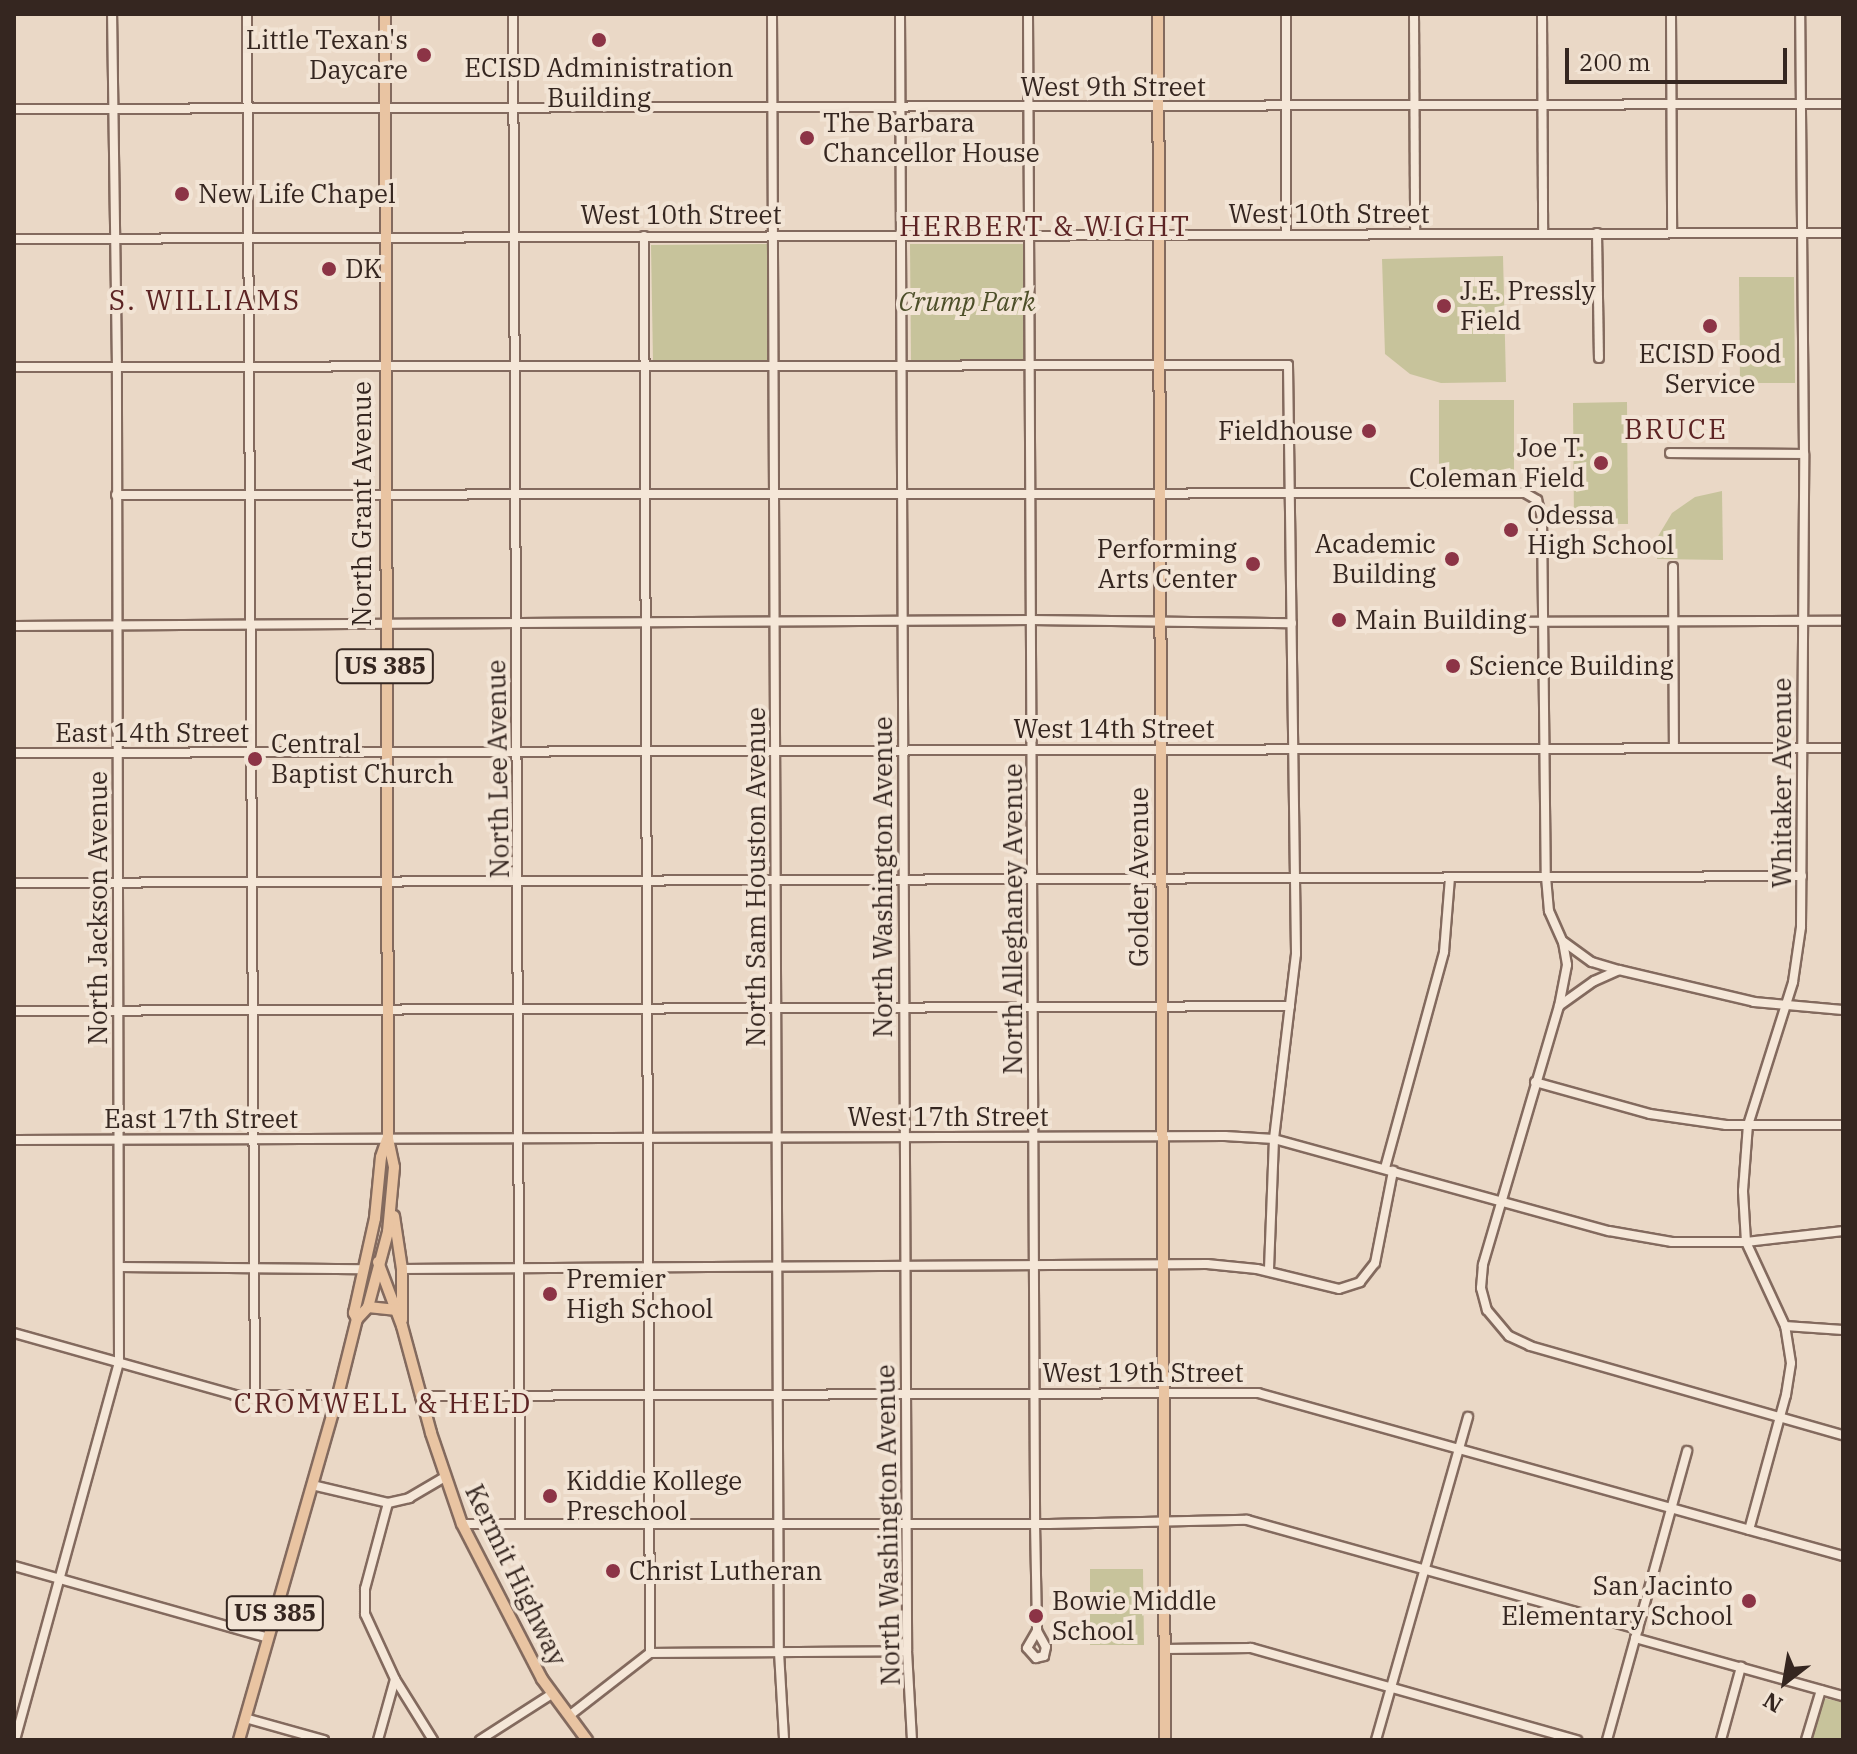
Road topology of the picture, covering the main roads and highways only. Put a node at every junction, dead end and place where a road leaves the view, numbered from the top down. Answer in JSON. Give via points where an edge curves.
{"nodes":[{"id":1,"x":385,"y":14,"type":"edge"},
{"id":2,"x":1158,"y":14,"type":"edge"},
{"id":3,"x":388,"y":1138,"type":"junction"},
{"id":4,"x":393,"y":1206,"type":"junction"},
{"id":5,"x":371,"y":1237,"type":"junction"},
{"id":6,"x":379,"y":1263,"type":"junction"},
{"id":7,"x":368,"y":1307,"type":"junction"},
{"id":8,"x":397,"y":1310,"type":"junction"},
{"id":9,"x":357,"y":1319,"type":"junction"},
{"id":10,"x":402,"y":1326,"type":"junction"},
{"id":11,"x":239,"y":1740,"type":"edge"},
{"id":12,"x":587,"y":1740,"type":"edge"},
{"id":13,"x":1165,"y":1740,"type":"edge"}],
"edges":[{"from":1,"to":3,"type":"main road","name":"North Grant Avenue","number":"US 385"},
{"from":2,"to":13,"type":"main road","name":"Golder Avenue"},
{"from":3,"to":4,"type":"main road","name":"North Grant Avenue","number":"US 385"},
{"from":3,"to":5,"type":"main road","name":"North Grant Avenue","number":"US 385"},
{"from":4,"to":6,"type":"main road","number":"US 385"},
{"from":4,"to":10,"type":"main road","name":"Kermit Highway","via":[[402,1269]]},
{"from":5,"to":6,"type":"main road","name":"Kermit Highway"},
{"from":5,"to":9,"type":"main road","number":"US 385"},
{"from":6,"to":7,"type":"main road","number":"US 385"},
{"from":6,"to":8,"type":"main road","name":"Kermit Highway"},
{"from":7,"to":8,"type":"main road"},
{"from":7,"to":9,"type":"main road","number":"US 385"},
{"from":8,"to":10,"type":"main road","name":"Kermit Highway"},
{"from":9,"to":11,"type":"main road","number":"US 385"},
{"from":10,"to":12,"type":"main road","name":"Kermit Highway","via":[[462,1524],[552,1694]]}]}
